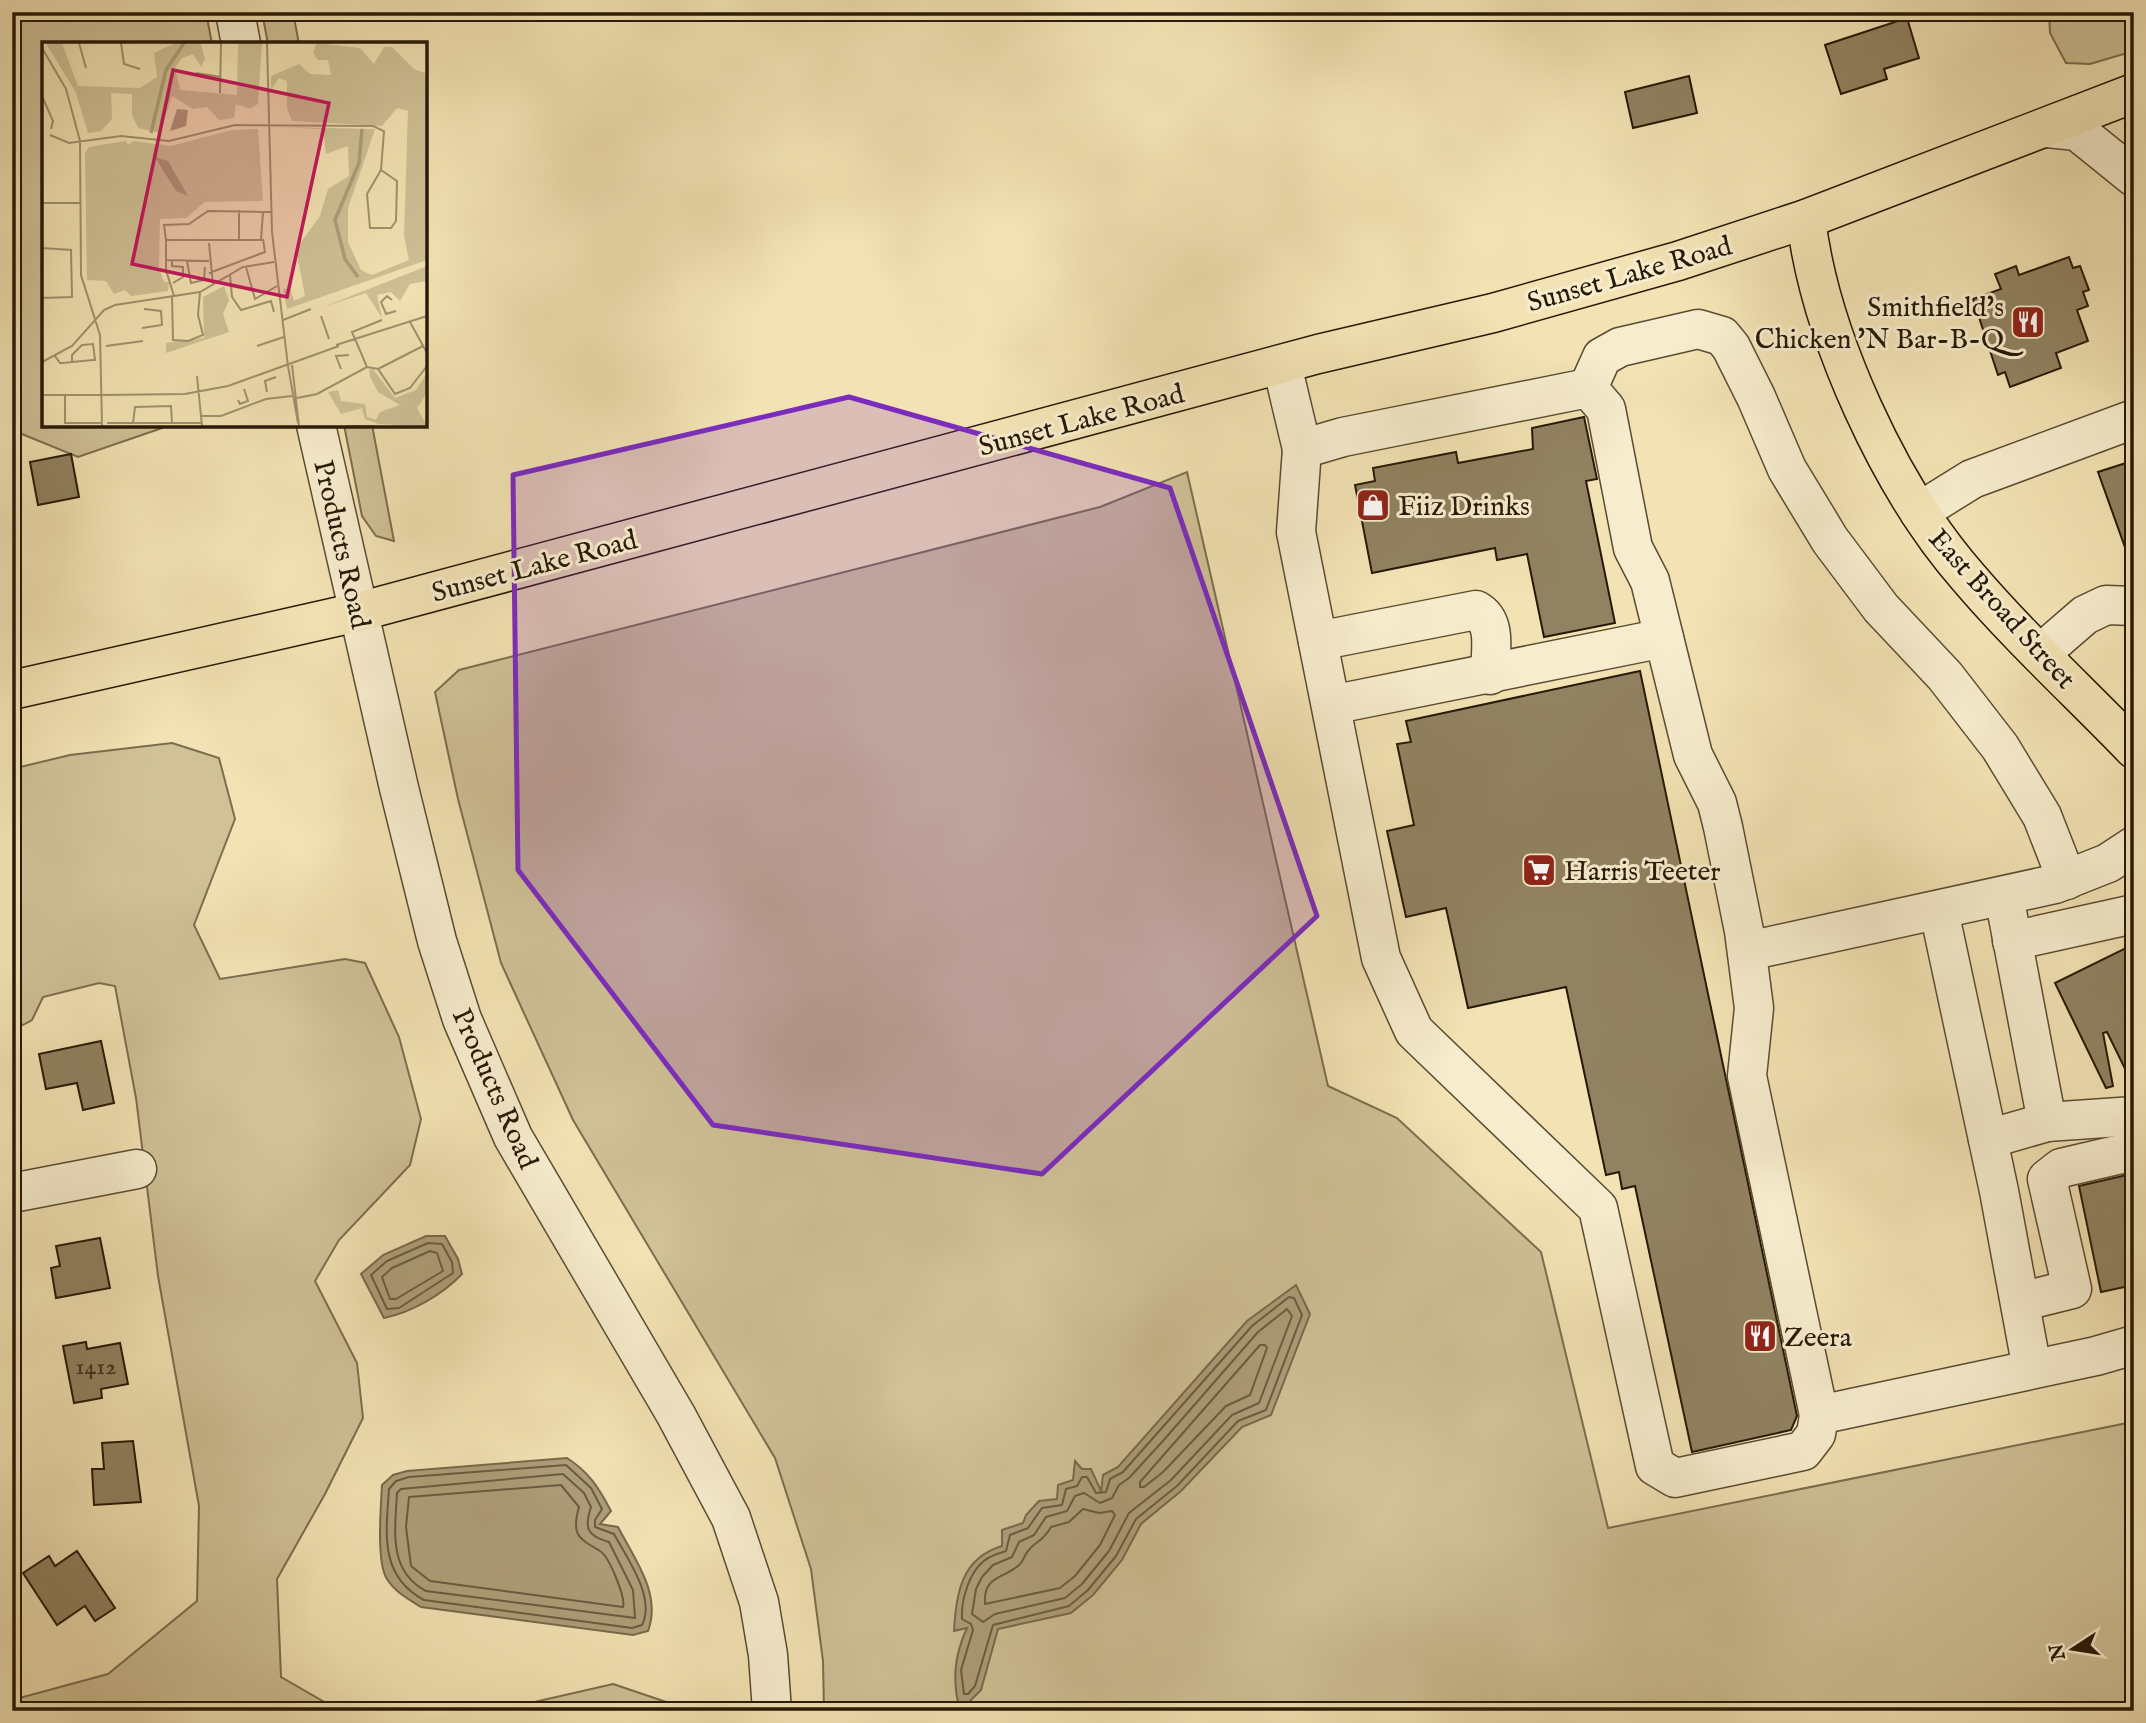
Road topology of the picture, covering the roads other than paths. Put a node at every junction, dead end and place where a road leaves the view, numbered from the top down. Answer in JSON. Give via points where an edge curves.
{"nodes":[{"id":1,"x":235,"y":12,"type":"edge"},
{"id":2,"x":241,"y":42,"type":"edge"},
{"id":3,"x":2134,"y":93,"type":"edge"},
{"id":4,"x":2047,"y":128,"type":"junction"},
{"id":5,"x":2133,"y":173,"type":"edge"},
{"id":6,"x":1806,"y":219,"type":"junction"},
{"id":7,"x":1282,"y":365,"type":"junction"},
{"id":8,"x":1588,"y":388,"type":"junction"},
{"id":9,"x":2134,"y":419,"type":"edge"},
{"id":10,"x":316,"y":427,"type":"edge"},
{"id":11,"x":1302,"y":449,"type":"junction"},
{"id":12,"x":1919,"y":512,"type":"junction"},
{"id":13,"x":2134,"y":606,"type":"edge"},
{"id":14,"x":358,"y":612,"type":"junction"},
{"id":15,"x":1664,"y":638,"type":"junction"},
{"id":16,"x":1318,"y":641,"type":"junction"},
{"id":17,"x":2040,"y":654,"type":"junction"},
{"id":18,"x":1490,"y":675,"type":"junction"},
{"id":19,"x":12,"y":690,"type":"edge"},
{"id":20,"x":1331,"y":705,"type":"junction"},
{"id":21,"x":2134,"y":749,"type":"edge"},
{"id":22,"x":2134,"y":846,"type":"edge"},
{"id":23,"x":2067,"y":880,"type":"junction"},
{"id":24,"x":2004,"y":896,"type":"junction"},
{"id":25,"x":1939,"y":911,"type":"junction"},
{"id":26,"x":2134,"y":914,"type":"edge"},
{"id":27,"x":2012,"y":940,"type":"junction"},
{"id":28,"x":1748,"y":951,"type":"junction"},
{"id":29,"x":2134,"y":1116,"type":"edge"},
{"id":30,"x":2047,"y":1122,"type":"junction"},
{"id":31,"x":1988,"y":1139,"type":"junction"},
{"id":32,"x":2134,"y":1151,"type":"edge"},
{"id":33,"x":138,"y":1169,"type":"dead end"},
{"id":34,"x":2047,"y":1179,"type":"junction"},
{"id":35,"x":1999,"y":1191,"type":"junction"},
{"id":36,"x":12,"y":1194,"type":"edge"},
{"id":37,"x":2020,"y":1302,"type":"junction"},
{"id":38,"x":2134,"y":1345,"type":"edge"},
{"id":39,"x":2032,"y":1368,"type":"junction"},
{"id":40,"x":1819,"y":1415,"type":"junction"},
{"id":41,"x":772,"y":1711,"type":"edge"}],
"edges":[{"from":1,"to":2,"type":"street"},
{"from":3,"to":4,"type":"main road","name":"Sunset Lake Road"},
{"from":4,"to":5,"type":"street","via":[[2077,131]]},
{"from":4,"to":6,"type":"main road","name":"Sunset Lake Road"},
{"from":6,"to":7,"type":"main road","name":"Sunset Lake Road","via":[[1493,313]]},
{"from":6,"to":12,"type":"main road","name":"East Broad Street","via":[[1811,263],[1845,363]]},
{"from":7,"to":11,"type":"street"},
{"from":7,"to":14,"type":"main road","name":"Sunset Lake Road"},
{"from":8,"to":11,"type":"street"},
{"from":8,"to":15,"type":"street","via":[[1606,409],[1633,548],[1650,581]]},
{"from":8,"to":23,"type":"street","via":[[1609,351],[1698,329],[1722,336],[1756,397],[1787,469],[1830,540],[1881,608],[1945,676],[2000,747],[2042,816]]},
{"from":9,"to":12,"type":"street","via":[[1972,479]]},
{"from":10,"to":14,"type":"street","name":"Products Road"},
{"from":11,"to":16,"type":"street","via":[[1297,532]]},
{"from":12,"to":17,"type":"main road","name":"East Broad Street","via":[[1967,577]]},
{"from":13,"to":17,"type":"street","via":[[2106,605],[2085,615]]},
{"from":14,"to":19,"type":"main road","name":"Sunset Lake Road"},
{"from":14,"to":41,"type":"street","name":"Products Road","via":[[437,941],[462,1018],[513,1137],[731,1518],[759,1602]]},
{"from":15,"to":18,"type":"street"},
{"from":15,"to":28,"type":"street","via":[[1693,755],[1717,803]]},
{"from":16,"to":18,"type":"street","via":[[1476,610],[1490,624]]},
{"from":16,"to":20,"type":"street"},
{"from":17,"to":21,"type":"main road","name":"East Broad Street"},
{"from":18,"to":20,"type":"street"},
{"from":20,"to":40,"type":"street","via":[[1381,958],[1413,1031],[1598,1208],[1655,1466],[1675,1478],[1803,1451],[1816,1434]]},
{"from":22,"to":23,"type":"street"},
{"from":23,"to":24,"type":"street"},
{"from":24,"to":25,"type":"street"},
{"from":24,"to":27,"type":"street"},
{"from":25,"to":28,"type":"street"},
{"from":25,"to":31,"type":"street"},
{"from":26,"to":27,"type":"street"},
{"from":27,"to":30,"type":"street"},
{"from":28,"to":40,"type":"street","via":[[1754,1008],[1747,1076]]},
{"from":29,"to":30,"type":"street"},
{"from":30,"to":31,"type":"street"},
{"from":31,"to":35,"type":"street"},
{"from":32,"to":34,"type":"street","via":[[2061,1168]]},
{"from":33,"to":36,"type":"street"},
{"from":34,"to":35,"type":"street"},
{"from":34,"to":37,"type":"street","via":[[2072,1289]]},
{"from":35,"to":37,"type":"street"},
{"from":37,"to":39,"type":"street"},
{"from":38,"to":39,"type":"street"},
{"from":39,"to":40,"type":"street"}]}
